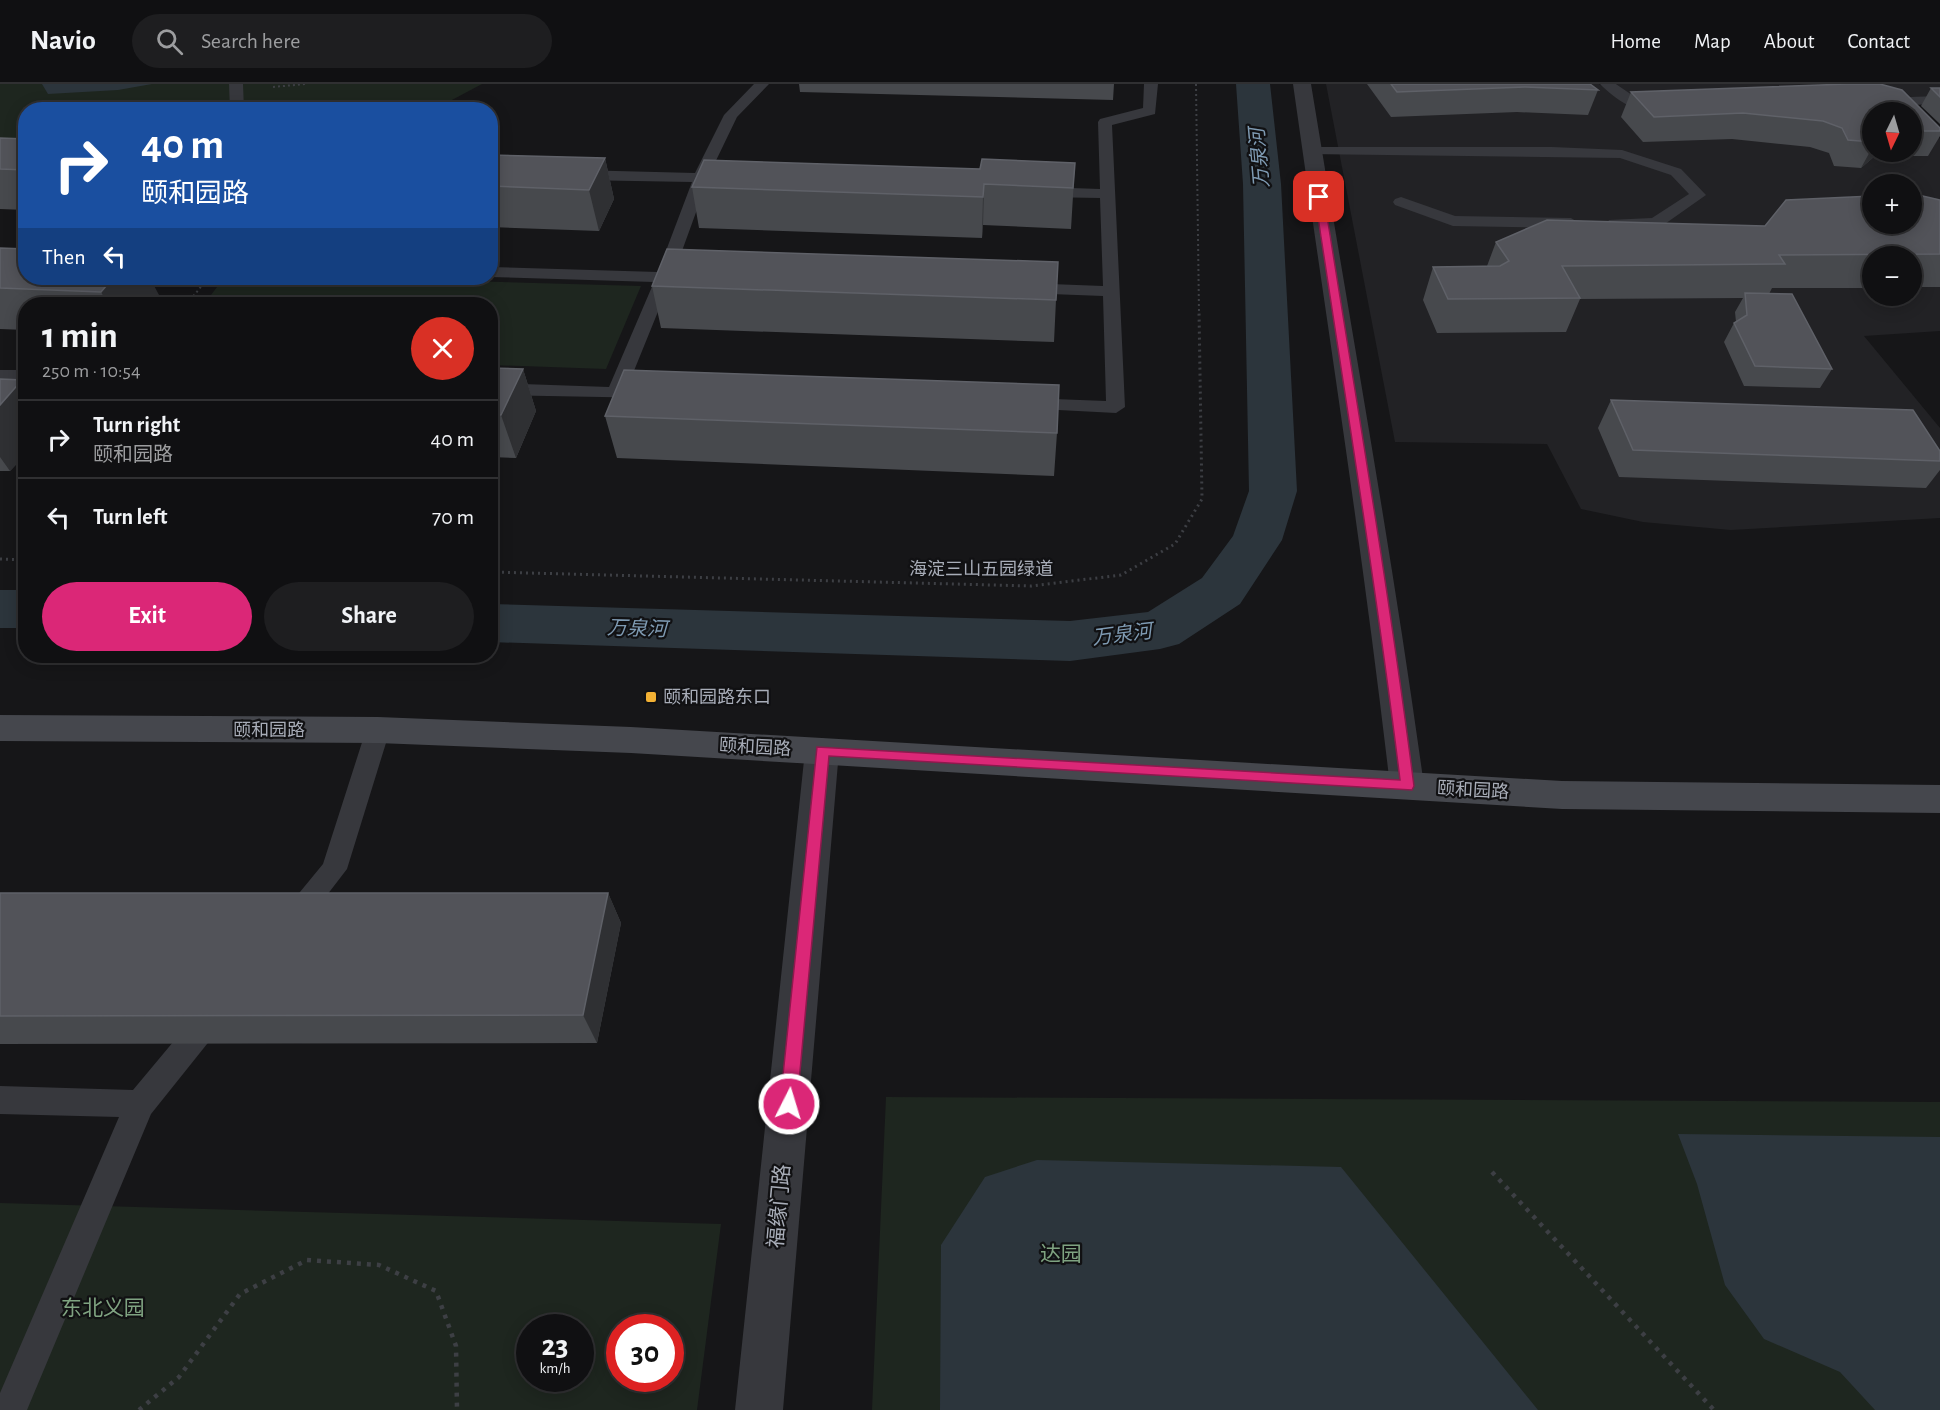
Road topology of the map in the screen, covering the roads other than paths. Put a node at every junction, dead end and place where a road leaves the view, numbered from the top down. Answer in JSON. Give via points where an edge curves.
{"nodes":[{"id":1,"x":236,"y":84,"type":"edge"},
{"id":2,"x":762,"y":84,"type":"edge"},
{"id":3,"x":1151,"y":84,"type":"edge"},
{"id":4,"x":1302,"y":84,"type":"edge"},
{"id":5,"x":1607,"y":84,"type":"edge"},
{"id":6,"x":1940,"y":100,"type":"edge"},
{"id":7,"x":237,"y":102,"type":"edge"},
{"id":8,"x":1891,"y":102,"type":"edge"},
{"id":9,"x":1669,"y":110,"type":"edge"},
{"id":10,"x":1312,"y":151,"type":"junction"},
{"id":11,"x":561,"y":175,"type":"edge"},
{"id":12,"x":701,"y":177,"type":"junction"},
{"id":13,"x":749,"y":179,"type":"edge"},
{"id":14,"x":1022,"y":191,"type":"edge"},
{"id":15,"x":1106,"y":194,"type":"junction"},
{"id":16,"x":1401,"y":202,"type":"dead end"},
{"id":17,"x":498,"y":272,"type":"edge"},
{"id":18,"x":664,"y":277,"type":"junction"},
{"id":19,"x":711,"y":279,"type":"edge"},
{"id":20,"x":1005,"y":288,"type":"edge"},
{"id":21,"x":1111,"y":291,"type":"junction"},
{"id":22,"x":0,"y":375,"type":"edge"},
{"id":23,"x":18,"y":376,"type":"edge"},
{"id":24,"x":498,"y":389,"type":"edge"},
{"id":25,"x":616,"y":393,"type":"junction"},
{"id":26,"x":663,"y":394,"type":"edge"},
{"id":27,"x":1009,"y":404,"type":"edge"},
{"id":28,"x":0,"y":728,"type":"edge"},
{"id":29,"x":378,"y":730,"type":"junction"},
{"id":30,"x":822,"y":751,"type":"junction"},
{"id":31,"x":1407,"y":786,"type":"junction"},
{"id":32,"x":1940,"y":799,"type":"edge"},
{"id":33,"x":274,"y":941,"type":"edge"},
{"id":34,"x":230,"y":996,"type":"edge"},
{"id":35,"x":0,"y":1100,"type":"edge"},
{"id":36,"x":140,"y":1104,"type":"junction"},
{"id":37,"x":10,"y":1410,"type":"edge"},
{"id":38,"x":759,"y":1410,"type":"edge"}],
"edges":[{"from":1,"to":7,"type":"lane"},
{"from":2,"to":12,"type":"lane","via":[[731,115]]},
{"from":3,"to":15,"type":"lane","via":[[1150,111],[1105,122]]},
{"from":4,"to":10,"type":"street"},
{"from":5,"to":9,"type":"lane","via":[[1645,110]]},
{"from":6,"to":8,"type":"lane"},
{"from":10,"to":16,"type":"lane","via":[[1622,154],[1676,172],[1698,195],[1656,223],[1453,221]]},
{"from":10,"to":31,"type":"street","via":[[1387,625]]},
{"from":11,"to":12,"type":"lane"},
{"from":12,"to":13,"type":"lane"},
{"from":12,"to":18,"type":"lane"},
{"from":14,"to":15,"type":"lane"},
{"from":15,"to":21,"type":"lane"},
{"from":17,"to":18,"type":"lane"},
{"from":18,"to":19,"type":"lane"},
{"from":18,"to":25,"type":"lane"},
{"from":20,"to":21,"type":"lane"},
{"from":21,"to":27,"type":"lane","via":[[1116,407]]},
{"from":22,"to":23,"type":"lane"},
{"from":24,"to":25,"type":"lane"},
{"from":25,"to":26,"type":"lane"},
{"from":28,"to":29,"type":"main road","name":"颐和园路"},
{"from":29,"to":30,"type":"main road","name":"颐和园路"},
{"from":29,"to":33,"type":"lane","via":[[334,869]]},
{"from":30,"to":31,"type":"main road","name":"颐和园路"},
{"from":30,"to":38,"type":"street","name":"福缘门路"},
{"from":31,"to":32,"type":"main road","name":"颐和园路","via":[[1562,795]]},
{"from":34,"to":36,"type":"lane"},
{"from":35,"to":36,"type":"lane"},
{"from":36,"to":37,"type":"lane"}]}
